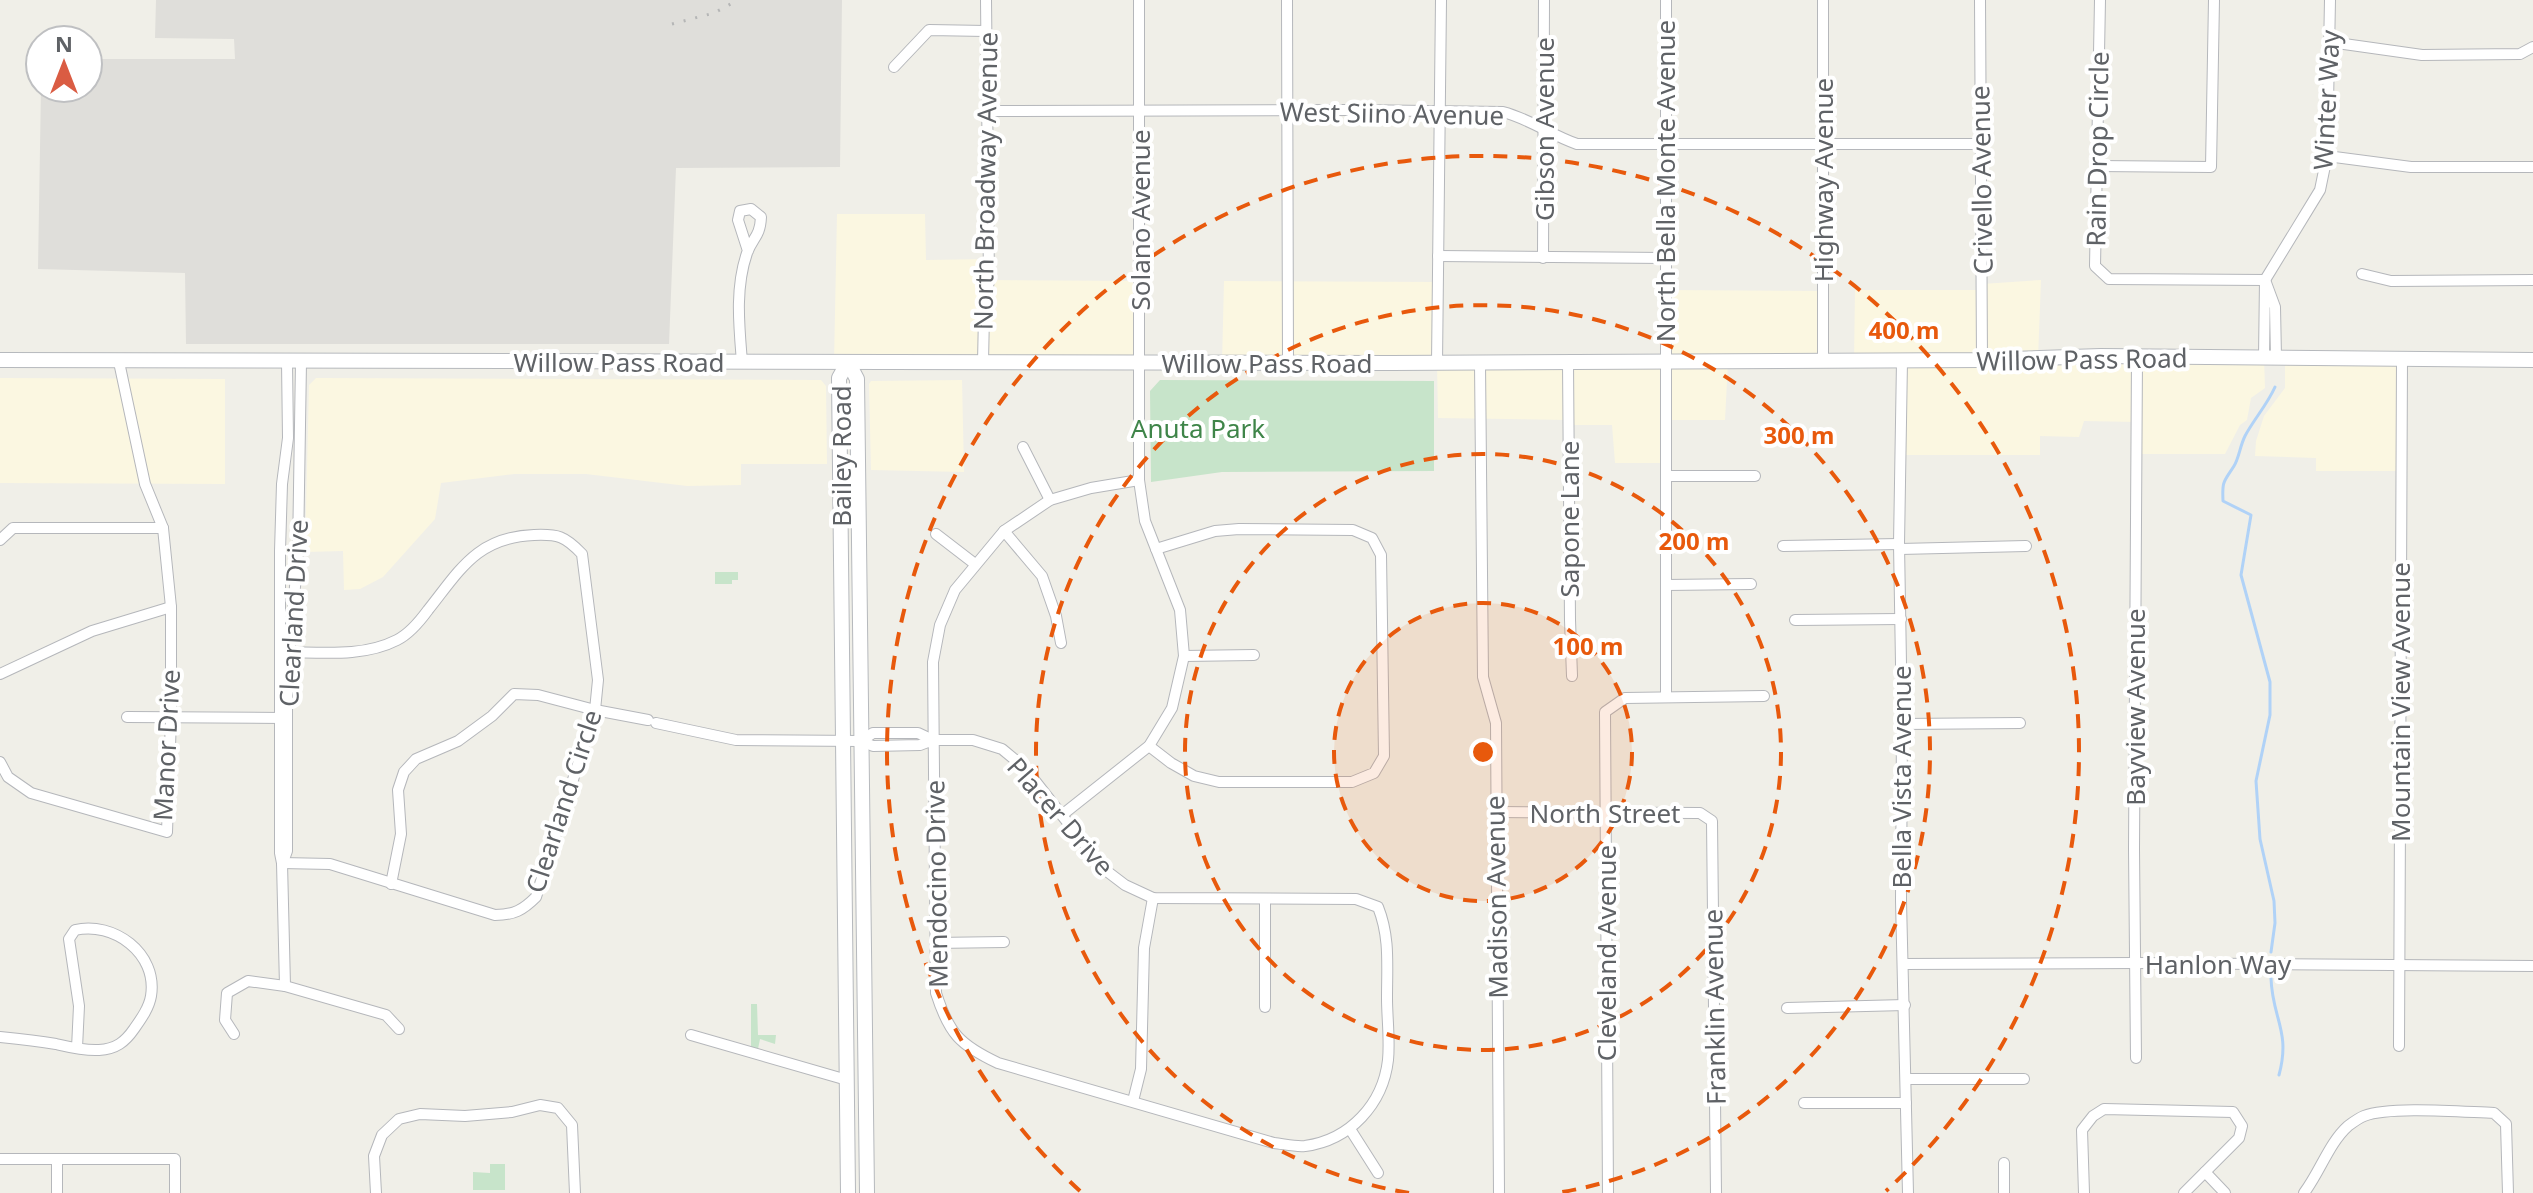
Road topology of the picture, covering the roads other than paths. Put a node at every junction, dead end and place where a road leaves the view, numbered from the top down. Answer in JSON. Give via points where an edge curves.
{"nodes":[{"id":1,"x":986,"y":0,"type":"edge"},
{"id":2,"x":1139,"y":0,"type":"edge"},
{"id":3,"x":1287,"y":0,"type":"edge"},
{"id":4,"x":1441,"y":0,"type":"edge"},
{"id":5,"x":1544,"y":0,"type":"edge"},
{"id":6,"x":1666,"y":0,"type":"edge"},
{"id":7,"x":1823,"y":0,"type":"edge"},
{"id":8,"x":1980,"y":0,"type":"edge"},
{"id":9,"x":2100,"y":0,"type":"edge"},
{"id":10,"x":2214,"y":0,"type":"edge"},
{"id":11,"x":2330,"y":0,"type":"edge"},
{"id":12,"x":986,"y":31,"type":"junction"},
{"id":13,"x":2330,"y":42,"type":"junction"},
{"id":14,"x":2533,"y":47,"type":"edge"},
{"id":15,"x":894,"y":67,"type":"dead end"},
{"id":16,"x":1139,"y":110,"type":"junction"},
{"id":17,"x":1287,"y":110,"type":"junction"},
{"id":18,"x":1438,"y":110,"type":"junction"},
{"id":19,"x":988,"y":111,"type":"junction"},
{"id":20,"x":1544,"y":130,"type":"junction"},
{"id":21,"x":1823,"y":144,"type":"junction"},
{"id":22,"x":1980,"y":144,"type":"junction"},
{"id":23,"x":1665,"y":145,"type":"junction"},
{"id":24,"x":2327,"y":156,"type":"junction"},
{"id":25,"x":2097,"y":166,"type":"junction"},
{"id":26,"x":2533,"y":167,"type":"edge"},
{"id":27,"x":748,"y":251,"type":"dead end"},
{"id":28,"x":1438,"y":256,"type":"junction"},
{"id":29,"x":1543,"y":258,"type":"junction"},
{"id":30,"x":1665,"y":258,"type":"junction"},
{"id":31,"x":2362,"y":274,"type":"dead end"},
{"id":32,"x":2265,"y":280,"type":"junction"},
{"id":33,"x":2533,"y":280,"type":"edge"},
{"id":34,"x":2137,"y":357,"type":"junction"},
{"id":35,"x":2270,"y":357,"type":"junction"},
{"id":36,"x":2402,"y":358,"type":"junction"},
{"id":37,"x":0,"y":360,"type":"edge"},
{"id":38,"x":1982,"y":360,"type":"junction"},
{"id":39,"x":2533,"y":360,"type":"edge"},
{"id":40,"x":1823,"y":361,"type":"junction"},
{"id":41,"x":1902,"y":361,"type":"junction"},
{"id":42,"x":119,"y":362,"type":"junction"},
{"id":43,"x":294,"y":362,"type":"junction"},
{"id":44,"x":742,"y":362,"type":"junction"},
{"id":45,"x":848,"y":362,"type":"junction"},
{"id":46,"x":983,"y":362,"type":"junction"},
{"id":47,"x":1140,"y":362,"type":"junction"},
{"id":48,"x":1568,"y":362,"type":"junction"},
{"id":49,"x":1664,"y":362,"type":"junction"},
{"id":50,"x":1288,"y":363,"type":"junction"},
{"id":51,"x":1437,"y":363,"type":"junction"},
{"id":52,"x":1480,"y":363,"type":"junction"},
{"id":53,"x":1023,"y":447,"type":"dead end"},
{"id":54,"x":1666,"y":476,"type":"junction"},
{"id":55,"x":1755,"y":476,"type":"dead end"},
{"id":56,"x":1139,"y":480,"type":"junction"},
{"id":57,"x":1050,"y":500,"type":"junction"},
{"id":58,"x":163,"y":528,"type":"junction"},
{"id":59,"x":1004,"y":531,"type":"junction"},
{"id":60,"x":936,"y":534,"type":"dead end"},
{"id":61,"x":0,"y":540,"type":"edge"},
{"id":62,"x":1783,"y":546,"type":"dead end"},
{"id":63,"x":1899,"y":546,"type":"junction"},
{"id":64,"x":2026,"y":546,"type":"dead end"},
{"id":65,"x":1156,"y":549,"type":"junction"},
{"id":66,"x":975,"y":564,"type":"junction"},
{"id":67,"x":1751,"y":584,"type":"dead end"},
{"id":68,"x":1666,"y":585,"type":"junction"},
{"id":69,"x":171,"y":607,"type":"junction"},
{"id":70,"x":1901,"y":619,"type":"junction"},
{"id":71,"x":1795,"y":620,"type":"dead end"},
{"id":72,"x":1061,"y":643,"type":"dead end"},
{"id":73,"x":286,"y":652,"type":"junction"},
{"id":74,"x":1254,"y":655,"type":"dead end"},
{"id":75,"x":1184,"y":656,"type":"junction"},
{"id":76,"x":0,"y":674,"type":"edge"},
{"id":77,"x":1572,"y":676,"type":"dead end"},
{"id":78,"x":1666,"y":696,"type":"junction"},
{"id":79,"x":1764,"y":696,"type":"dead end"},
{"id":80,"x":595,"y":710,"type":"junction"},
{"id":81,"x":127,"y":717,"type":"dead end"},
{"id":82,"x":171,"y":718,"type":"junction"},
{"id":83,"x":283,"y":718,"type":"junction"},
{"id":84,"x":2020,"y":723,"type":"dead end"},
{"id":85,"x":1902,"y":724,"type":"junction"},
{"id":86,"x":933,"y":740,"type":"junction"},
{"id":87,"x":844,"y":741,"type":"junction"},
{"id":88,"x":861,"y":741,"type":"junction"},
{"id":89,"x":1149,"y":746,"type":"junction"},
{"id":90,"x":0,"y":762,"type":"edge"},
{"id":91,"x":1495,"y":812,"type":"junction"},
{"id":92,"x":1605,"y":812,"type":"junction"},
{"id":93,"x":1062,"y":815,"type":"junction"},
{"id":94,"x":1712,"y":821,"type":"joint"},
{"id":95,"x":282,"y":863,"type":"junction"},
{"id":96,"x":391,"y":884,"type":"junction"},
{"id":97,"x":1153,"y":898,"type":"junction"},
{"id":98,"x":1265,"y":899,"type":"junction"},
{"id":99,"x":1378,"y":907,"type":"joint"},
{"id":100,"x":1004,"y":942,"type":"dead end"},
{"id":101,"x":935,"y":943,"type":"junction"},
{"id":102,"x":2136,"y":963,"type":"junction"},
{"id":103,"x":1903,"y":964,"type":"junction"},
{"id":104,"x":2400,"y":965,"type":"junction"},
{"id":105,"x":2533,"y":966,"type":"edge"},
{"id":106,"x":285,"y":986,"type":"junction"},
{"id":107,"x":1905,"y":1005,"type":"junction"},
{"id":108,"x":1265,"y":1007,"type":"dead end"},
{"id":109,"x":1787,"y":1008,"type":"dead end"},
{"id":110,"x":399,"y":1029,"type":"dead end"},
{"id":111,"x":234,"y":1034,"type":"dead end"},
{"id":112,"x":691,"y":1035,"type":"dead end"},
{"id":113,"x":0,"y":1037,"type":"edge"},
{"id":114,"x":2399,"y":1046,"type":"dead end"},
{"id":115,"x":77,"y":1048,"type":"junction"},
{"id":116,"x":2136,"y":1058,"type":"dead end"},
{"id":117,"x":1906,"y":1079,"type":"junction"},
{"id":118,"x":2024,"y":1079,"type":"dead end"},
{"id":119,"x":847,"y":1080,"type":"junction"},
{"id":120,"x":1133,"y":1101,"type":"junction"},
{"id":121,"x":1804,"y":1103,"type":"dead end"},
{"id":122,"x":1906,"y":1103,"type":"junction"},
{"id":123,"x":1350,"y":1129,"type":"junction"},
{"id":124,"x":0,"y":1159,"type":"edge"},
{"id":125,"x":57,"y":1159,"type":"junction"},
{"id":126,"x":2004,"y":1163,"type":"dead end"},
{"id":127,"x":2205,"y":1172,"type":"junction"},
{"id":128,"x":1378,"y":1173,"type":"dead end"},
{"id":129,"x":57,"y":1193,"type":"edge"},
{"id":130,"x":175,"y":1193,"type":"edge"},
{"id":131,"x":376,"y":1193,"type":"edge"},
{"id":132,"x":575,"y":1193,"type":"edge"},
{"id":133,"x":848,"y":1193,"type":"edge"},
{"id":134,"x":867,"y":1193,"type":"edge"},
{"id":135,"x":1499,"y":1193,"type":"edge"},
{"id":136,"x":1608,"y":1193,"type":"edge"},
{"id":137,"x":1716,"y":1193,"type":"edge"},
{"id":138,"x":1908,"y":1193,"type":"edge"},
{"id":139,"x":2004,"y":1193,"type":"edge"},
{"id":140,"x":2084,"y":1193,"type":"edge"},
{"id":141,"x":2184,"y":1193,"type":"edge"},
{"id":142,"x":2225,"y":1193,"type":"edge"},
{"id":143,"x":2304,"y":1193,"type":"edge"},
{"id":144,"x":2508,"y":1193,"type":"edge"}],
"edges":[{"from":1,"to":12,"type":"street","name":"North Broadway Avenue"},
{"from":2,"to":16,"type":"street","name":"Solano Avenue"},
{"from":3,"to":17,"type":"street"},
{"from":4,"to":18,"type":"street"},
{"from":5,"to":20,"type":"street","name":"Gibson Avenue"},
{"from":6,"to":23,"type":"street","name":"North Bella Monte Avenue"},
{"from":7,"to":21,"type":"street","name":"Highway Avenue"},
{"from":8,"to":22,"type":"street","name":"Crivello Avenue"},
{"from":9,"to":25,"type":"street","name":"Rain Drop Circle"},
{"from":10,"to":25,"type":"street","via":[[2211,167]]},
{"from":11,"to":13,"type":"street","name":"Winter Way"},
{"from":12,"to":15,"type":"street","via":[[929,30]]},
{"from":12,"to":19,"type":"street","name":"North Broadway Avenue"},
{"from":13,"to":14,"type":"street","via":[[2422,55],[2520,54]]},
{"from":13,"to":24,"type":"street","name":"Winter Way"},
{"from":16,"to":17,"type":"street","name":"West Siino Avenue"},
{"from":16,"to":19,"type":"street","name":"West Siino Avenue"},
{"from":16,"to":47,"type":"street","name":"Solano Avenue"},
{"from":17,"to":18,"type":"street","name":"West Siino Avenue"},
{"from":17,"to":50,"type":"street"},
{"from":18,"to":20,"type":"street","name":"West Siino Avenue","via":[[1503,112]]},
{"from":18,"to":28,"type":"street"},
{"from":19,"to":46,"type":"street","name":"North Broadway Avenue","via":[[989,280]]},
{"from":20,"to":23,"type":"street","name":"West Siino Avenue","via":[[1577,144]]},
{"from":20,"to":29,"type":"street","name":"Gibson Avenue"},
{"from":21,"to":22,"type":"street","name":"West Siino Avenue"},
{"from":21,"to":23,"type":"street","name":"West Siino Avenue"},
{"from":21,"to":40,"type":"street","name":"Highway Avenue"},
{"from":22,"to":38,"type":"street","name":"Crivello Avenue"},
{"from":23,"to":30,"type":"street","name":"North Bella Monte Avenue"},
{"from":24,"to":26,"type":"street","via":[[2411,167]]},
{"from":24,"to":32,"type":"street","name":"Winter Way","via":[[2320,190]]},
{"from":25,"to":32,"type":"street","name":"Rain Drop Circle","via":[[2095,266],[2109,279]]},
{"from":27,"to":44,"type":"street","via":[[738,300]]},
{"from":28,"to":29,"type":"street"},
{"from":28,"to":51,"type":"street"},
{"from":29,"to":30,"type":"street"},
{"from":30,"to":49,"type":"street","name":"North Bella Monte Avenue"},
{"from":31,"to":33,"type":"street","via":[[2391,281]]},
{"from":32,"to":35,"type":"street","via":[[2275,307]]},
{"from":34,"to":35,"type":"main road","name":"Willow Pass Road"},
{"from":34,"to":38,"type":"main road","name":"Willow Pass Road"},
{"from":34,"to":102,"type":"street","name":"Bayview Avenue"},
{"from":35,"to":36,"type":"main road","name":"Willow Pass Road"},
{"from":36,"to":39,"type":"main road","name":"Willow Pass Road"},
{"from":36,"to":104,"type":"street","name":"Mountain View Avenue"},
{"from":37,"to":42,"type":"main road","name":"Willow Pass Road"},
{"from":38,"to":41,"type":"main road","name":"Willow Pass Road"},
{"from":40,"to":41,"type":"main road","name":"Willow Pass Road"},
{"from":40,"to":49,"type":"main road","name":"Willow Pass Road"},
{"from":41,"to":63,"type":"street","name":"Bella Vista Avenue"},
{"from":42,"to":43,"type":"main road","name":"Willow Pass Road"},
{"from":42,"to":58,"type":"street","name":"Manor Drive","via":[[145,484]]},
{"from":43,"to":44,"type":"main road","name":"Willow Pass Road"},
{"from":43,"to":73,"type":"street","name":"Clearland Drive","via":[[282,484]]},
{"from":43,"to":73,"type":"street","name":"Clearland Drive","via":[[298,552]]},
{"from":44,"to":45,"type":"main road","name":"Willow Pass Road"},
{"from":45,"to":46,"type":"main road","name":"Willow Pass Road"},
{"from":45,"to":87,"type":"main road","name":"Bailey Road","via":[[839,378]]},
{"from":45,"to":88,"type":"main road","name":"Bailey Road","via":[[857,379]]},
{"from":46,"to":47,"type":"main road","name":"Willow Pass Road"},
{"from":47,"to":50,"type":"main road","name":"Willow Pass Road"},
{"from":47,"to":56,"type":"street","name":"Solano Avenue"},
{"from":48,"to":49,"type":"main road","name":"Willow Pass Road"},
{"from":48,"to":52,"type":"main road","name":"Willow Pass Road"},
{"from":48,"to":77,"type":"street","name":"Sapone Lane"},
{"from":49,"to":54,"type":"street","name":"North Bella Monte Avenue"},
{"from":50,"to":51,"type":"main road","name":"Willow Pass Road"},
{"from":51,"to":52,"type":"main road","name":"Willow Pass Road"},
{"from":52,"to":91,"type":"street","name":"Madison Avenue","via":[[1483,677],[1496,723]]},
{"from":53,"to":57,"type":"street"},
{"from":54,"to":55,"type":"street"},
{"from":54,"to":68,"type":"street","name":"North Bella Monte Avenue"},
{"from":56,"to":57,"type":"street","name":"Mendocino Drive"},
{"from":56,"to":65,"type":"street","name":"Solano Avenue"},
{"from":57,"to":59,"type":"street","name":"Mendocino Drive"},
{"from":58,"to":61,"type":"street","via":[[13,528]]},
{"from":58,"to":69,"type":"street","name":"Manor Drive"},
{"from":59,"to":66,"type":"street","name":"Mendocino Drive"},
{"from":59,"to":72,"type":"street","via":[[1042,576]]},
{"from":60,"to":66,"type":"street"},
{"from":62,"to":63,"type":"street"},
{"from":63,"to":64,"type":"street"},
{"from":63,"to":70,"type":"street","name":"Bella Vista Avenue"},
{"from":65,"to":75,"type":"street","name":"Solano Avenue","via":[[1180,610]]},
{"from":65,"to":89,"type":"street","via":[[1239,529],[1353,530],[1372,538],[1381,555],[1384,756],[1374,773],[1352,782],[1219,782],[1194,776]]},
{"from":66,"to":86,"type":"street","name":"Mendocino Drive","via":[[955,590],[940,625],[933,662]]},
{"from":67,"to":68,"type":"street"},
{"from":68,"to":78,"type":"street","name":"North Bella Monte Avenue"},
{"from":69,"to":76,"type":"street","via":[[92,631]]},
{"from":69,"to":82,"type":"street","name":"Manor Drive"},
{"from":70,"to":71,"type":"street"},
{"from":70,"to":85,"type":"street","name":"Bella Vista Avenue"},
{"from":73,"to":80,"type":"street","name":"Clearland Circle","via":[[360,652],[398,640],[483,547],[518,535],[554,534],[582,554],[598,680]]},
{"from":73,"to":83,"type":"street","name":"Clearland Drive"},
{"from":74,"to":75,"type":"street"},
{"from":75,"to":89,"type":"street","name":"Solano Avenue","via":[[1172,708]]},
{"from":78,"to":79,"type":"street"},
{"from":78,"to":92,"type":"street","name":"Cleveland Avenue","via":[[1625,698],[1605,712]]},
{"from":80,"to":87,"type":"street","name":"Placer Drive","via":[[736,740]]},
{"from":80,"to":96,"type":"street","name":"Placer Drive","via":[[514,694],[458,741],[416,759],[398,790],[401,834]]},
{"from":80,"to":96,"type":"street","name":"Clearland Circle","via":[[536,897],[525,908],[495,915]]},
{"from":81,"to":82,"type":"street"},
{"from":82,"to":83,"type":"street"},
{"from":82,"to":90,"type":"street","name":"Manor Drive","via":[[167,832],[31,793],[8,777]]},
{"from":83,"to":95,"type":"street","name":"Clearland Drive","via":[[287,851]]},
{"from":84,"to":85,"type":"street"},
{"from":85,"to":103,"type":"street","name":"Bella Vista Avenue"},
{"from":86,"to":88,"type":"street","name":"Placer Drive","via":[[918,733],[873,733]]},
{"from":86,"to":93,"type":"street","name":"Placer Drive","via":[[973,740],[1002,749],[1025,768]]},
{"from":86,"to":101,"type":"street","name":"Mendocino Drive"},
{"from":87,"to":88,"type":"street","name":"Placer Drive"},
{"from":87,"to":119,"type":"main road","name":"Bailey Road"},
{"from":88,"to":134,"type":"main road","name":"Bailey Road"},
{"from":89,"to":93,"type":"street","name":"Solano Avenue"},
{"from":91,"to":92,"type":"street","name":"North Street"},
{"from":91,"to":135,"type":"street","name":"Madison Avenue"},
{"from":92,"to":94,"type":"street","name":"North Street","via":[[1700,813]]},
{"from":92,"to":136,"type":"street","name":"Cleveland Avenue"},
{"from":93,"to":97,"type":"street","name":"Placer Drive","via":[[1104,869]]},
{"from":94,"to":137,"type":"street","name":"Franklin Avenue"},
{"from":95,"to":96,"type":"street","name":"Clearland Circle","via":[[330,864]]},
{"from":95,"to":106,"type":"street","name":"Clearland Drive"},
{"from":97,"to":98,"type":"street","name":"Placer Drive"},
{"from":97,"to":120,"type":"street","via":[[1144,948],[1141,1069]]},
{"from":98,"to":99,"type":"street","name":"Placer Drive","via":[[1356,899]]},
{"from":98,"to":108,"type":"street"},
{"from":99,"to":123,"type":"street","name":"Mendocino Drive","via":[[1386,928],[1388,1059],[1370,1109]]},
{"from":100,"to":101,"type":"street"},
{"from":101,"to":120,"type":"street","name":"Mendocino Drive","via":[[936,993],[943,1015],[969,1049],[998,1063]]},
{"from":102,"to":103,"type":"street","name":"Hanlon Way"},
{"from":102,"to":104,"type":"street","name":"Hanlon Way"},
{"from":102,"to":116,"type":"street","name":"Bayview Avenue"},
{"from":103,"to":107,"type":"street","name":"Bella Vista Avenue"},
{"from":104,"to":105,"type":"street","name":"Hanlon Way"},
{"from":104,"to":114,"type":"street","name":"Mountain View Avenue"},
{"from":106,"to":110,"type":"street","via":[[386,1015]]},
{"from":106,"to":111,"type":"street","via":[[248,981],[227,993],[225,1020]]},
{"from":107,"to":109,"type":"street"},
{"from":107,"to":117,"type":"street","name":"Bella Vista Avenue"},
{"from":112,"to":119,"type":"street"},
{"from":113,"to":115,"type":"street"},
{"from":115,"to":115,"type":"street","via":[[99,1050],[124,1043],[151,994],[148,969],[133,944],[90,926],[75,930],[69,939],[79,1006]]},
{"from":117,"to":118,"type":"street"},
{"from":117,"to":122,"type":"street","name":"Bella Vista Avenue"},
{"from":119,"to":133,"type":"main road","name":"Bailey Road"},
{"from":120,"to":123,"type":"street","name":"Mendocino Drive","via":[[1274,1143],[1302,1146]]},
{"from":121,"to":122,"type":"street"},
{"from":122,"to":138,"type":"street","name":"Bella Vista Avenue"},
{"from":123,"to":128,"type":"street"},
{"from":124,"to":125,"type":"street"},
{"from":125,"to":129,"type":"street"},
{"from":125,"to":130,"type":"street","via":[[175,1159]]},
{"from":126,"to":139,"type":"street"},
{"from":127,"to":140,"type":"street","via":[[2239,1138],[2242,1126],[2233,1112],[2104,1109],[2082,1130]]},
{"from":127,"to":141,"type":"street"},
{"from":127,"to":142,"type":"street"},
{"from":131,"to":132,"type":"street","via":[[374,1156],[382,1135],[399,1119],[512,1112],[540,1105],[558,1108],[572,1125]]},
{"from":143,"to":144,"type":"street","via":[[2335,1141],[2363,1116],[2472,1112],[2494,1113],[2506,1124]]}]}
